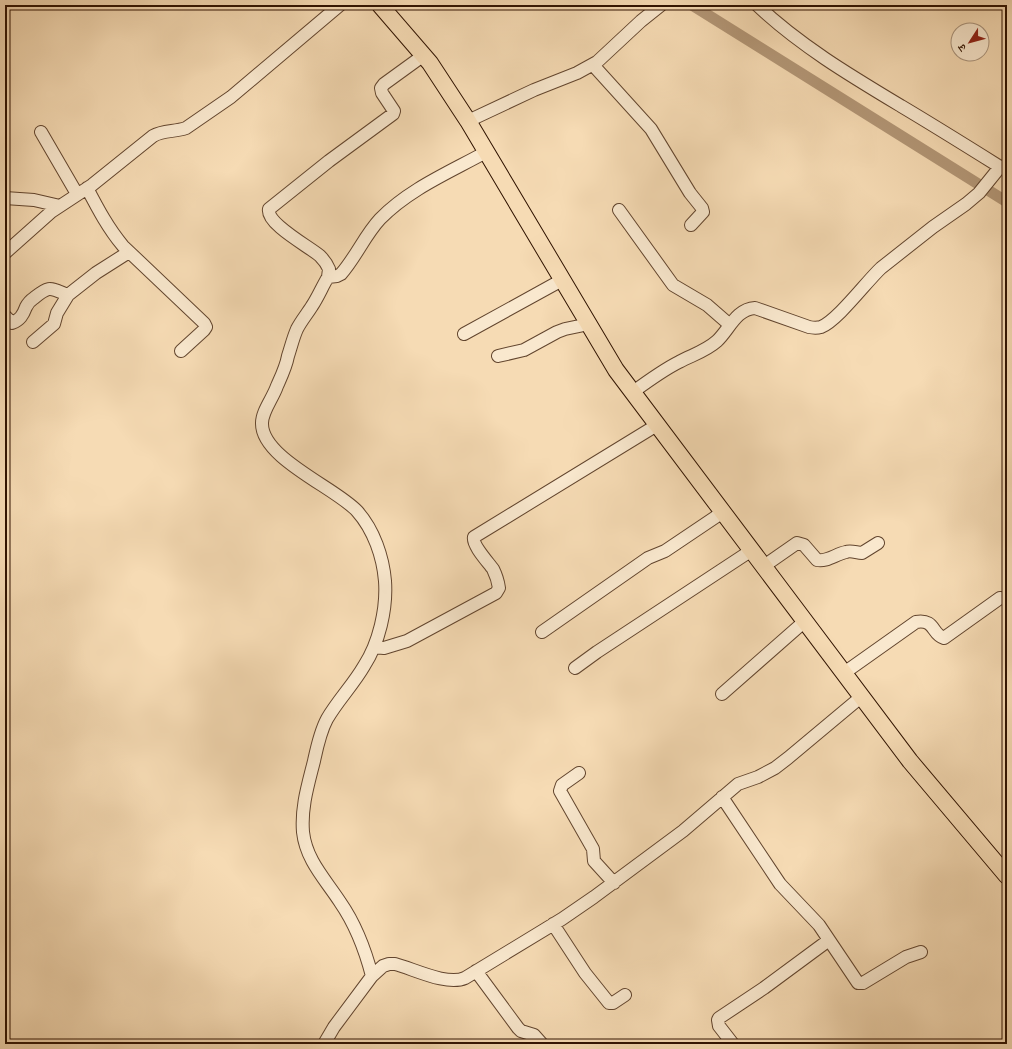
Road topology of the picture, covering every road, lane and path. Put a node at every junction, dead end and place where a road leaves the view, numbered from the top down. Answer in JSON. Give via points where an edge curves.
{"nodes":[{"id":1,"x":340,"y":5,"type":"edge"},
{"id":2,"x":380,"y":5,"type":"edge"},
{"id":3,"x":661,"y":5,"type":"edge"},
{"id":4,"x":757,"y":5,"type":"edge"},
{"id":5,"x":424,"y":55,"type":"junction"},
{"id":6,"x":593,"y":65,"type":"junction"},
{"id":7,"x":468,"y":122,"type":"junction"},
{"id":8,"x":42,"y":132,"type":"dead end"},
{"id":9,"x":486,"y":152,"type":"junction"},
{"id":10,"x":1004,"y":168,"type":"edge"},
{"id":11,"x":82,"y":191,"type":"junction"},
{"id":12,"x":5,"y":198,"type":"edge"},
{"id":13,"x":60,"y":206,"type":"junction"},
{"id":14,"x":619,"y":210,"type":"dead end"},
{"id":15,"x":691,"y":225,"type":"dead end"},
{"id":16,"x":129,"y":252,"type":"junction"},
{"id":17,"x":5,"y":253,"type":"edge"},
{"id":18,"x":331,"y":277,"type":"junction"},
{"id":19,"x":562,"y":280,"type":"junction"},
{"id":20,"x":68,"y":295,"type":"junction"},
{"id":21,"x":5,"y":316,"type":"edge"},
{"id":22,"x":589,"y":324,"type":"junction"},
{"id":23,"x":730,"y":325,"type":"junction"},
{"id":24,"x":464,"y":334,"type":"dead end"},
{"id":25,"x":33,"y":342,"type":"dead end"},
{"id":26,"x":181,"y":352,"type":"dead end"},
{"id":27,"x":498,"y":356,"type":"dead end"},
{"id":28,"x":633,"y":392,"type":"junction"},
{"id":29,"x":657,"y":425,"type":"junction"},
{"id":30,"x":723,"y":512,"type":"junction"},
{"id":31,"x":878,"y":543,"type":"dead end"},
{"id":32,"x":752,"y":550,"type":"junction"},
{"id":33,"x":764,"y":566,"type":"junction"},
{"id":34,"x":1000,"y":598,"type":"dead end"},
{"id":35,"x":805,"y":621,"type":"junction"},
{"id":36,"x":542,"y":632,"type":"dead end"},
{"id":37,"x":374,"y":647,"type":"junction"},
{"id":38,"x":575,"y":668,"type":"dead end"},
{"id":39,"x":844,"y":674,"type":"junction"},
{"id":40,"x":722,"y":694,"type":"dead end"},
{"id":41,"x":862,"y":696,"type":"junction"},
{"id":42,"x":579,"y":773,"type":"dead end"},
{"id":43,"x":722,"y":797,"type":"junction"},
{"id":44,"x":1007,"y":876,"type":"edge"},
{"id":45,"x":614,"y":883,"type":"junction"},
{"id":46,"x":553,"y":924,"type":"junction"},
{"id":47,"x":829,"y":940,"type":"junction"},
{"id":48,"x":921,"y":952,"type":"dead end"},
{"id":49,"x":378,"y":970,"type":"junction"},
{"id":50,"x":476,"y":971,"type":"junction"},
{"id":51,"x":625,"y":995,"type":"dead end"},
{"id":52,"x":324,"y":1044,"type":"edge"},
{"id":53,"x":542,"y":1044,"type":"edge"},
{"id":54,"x":733,"y":1044,"type":"edge"}],
"edges":[{"from":1,"to":11,"type":"street","via":[[231,98],[186,128],[153,136]]},
{"from":2,"to":5,"type":"main road"},
{"from":3,"to":6,"type":"street"},
{"from":4,"to":10,"type":"street","via":[[807,47]]},
{"from":5,"to":7,"type":"main road"},
{"from":5,"to":18,"type":"street","via":[[381,88],[394,111],[393,114],[328,161],[269,209],[269,214],[280,227],[324,260]]},
{"from":6,"to":7,"type":"street"},
{"from":6,"to":15,"type":"street","via":[[651,129],[702,208],[703,212]]},
{"from":7,"to":9,"type":"main road"},
{"from":8,"to":11,"type":"street"},
{"from":9,"to":18,"type":"street","via":[[430,182],[395,205],[379,220],[344,270]]},
{"from":9,"to":19,"type":"main road"},
{"from":10,"to":23,"type":"street","via":[[979,193],[881,268],[822,326],[809,327],[755,308],[743,311]]},
{"from":11,"to":13,"type":"street"},
{"from":11,"to":16,"type":"street"},
{"from":12,"to":13,"type":"street","via":[[34,200]]},
{"from":13,"to":17,"type":"street"},
{"from":14,"to":23,"type":"street","via":[[673,285],[707,305]]},
{"from":16,"to":20,"type":"street"},
{"from":16,"to":26,"type":"street","via":[[204,323],[204,330]]},
{"from":18,"to":37,"type":"street","via":[[298,327],[262,424],[263,432],[280,455],[357,511],[378,546],[385,583],[384,606]]},
{"from":19,"to":22,"type":"main road"},
{"from":19,"to":24,"type":"street"},
{"from":20,"to":21,"type":"street","via":[[52,288],[44,289],[29,302],[24,314],[17,321],[12,323]]},
{"from":20,"to":25,"type":"street","via":[[54,324]]},
{"from":22,"to":27,"type":"street","via":[[565,329],[524,350]]},
{"from":22,"to":28,"type":"main road","via":[[616,370]]},
{"from":23,"to":28,"type":"street","via":[[709,348],[666,369]]},
{"from":28,"to":29,"type":"main road"},
{"from":29,"to":30,"type":"main road"},
{"from":29,"to":37,"type":"street","via":[[474,537],[474,542],[496,577],[499,588],[496,593],[407,641],[384,648]]},
{"from":30,"to":32,"type":"main road"},
{"from":30,"to":36,"type":"street","via":[[665,551],[648,558]]},
{"from":31,"to":33,"type":"street","via":[[862,553],[850,551],[820,560],[804,545],[797,543]]},
{"from":32,"to":33,"type":"main road"},
{"from":32,"to":38,"type":"street"},
{"from":33,"to":35,"type":"main road"},
{"from":34,"to":39,"type":"street","via":[[944,638],[926,621],[916,622]]},
{"from":35,"to":39,"type":"main road"},
{"from":35,"to":40,"type":"street"},
{"from":37,"to":49,"type":"street","via":[[365,665],[333,709],[321,733],[305,792],[302,816],[305,846],[310,858],[354,925]]},
{"from":39,"to":41,"type":"main road"},
{"from":41,"to":43,"type":"street","via":[[788,758],[758,777],[738,784]]},
{"from":41,"to":44,"type":"main road","via":[[910,761]]},
{"from":42,"to":45,"type":"street","via":[[562,785],[560,791],[593,849],[594,860]]},
{"from":43,"to":45,"type":"street","via":[[683,831]]},
{"from":43,"to":47,"type":"street","via":[[780,884],[819,925]]},
{"from":45,"to":46,"type":"street"},
{"from":46,"to":50,"type":"street"},
{"from":46,"to":51,"type":"street","via":[[585,973],[609,1002],[613,1003]]},
{"from":47,"to":48,"type":"street","via":[[856,982],[860,984],[906,957]]},
{"from":47,"to":54,"type":"street","via":[[718,1020],[719,1026]]},
{"from":49,"to":50,"type":"street","via":[[395,964],[448,981],[461,980]]},
{"from":49,"to":52,"type":"street"},
{"from":50,"to":53,"type":"street","via":[[518,1028],[524,1033],[534,1035]]}]}
